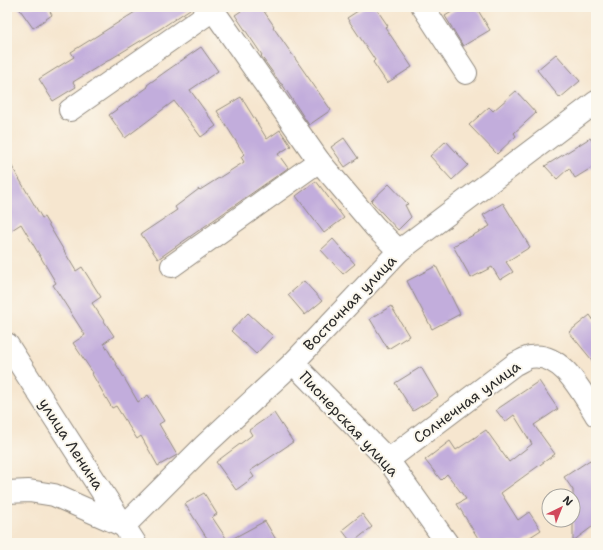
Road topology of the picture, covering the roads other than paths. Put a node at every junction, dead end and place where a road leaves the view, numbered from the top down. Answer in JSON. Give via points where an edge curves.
{"nodes":[{"id":1,"x":423,"y":7,"type":"edge"},
{"id":2,"x":212,"y":8,"type":"edge"},
{"id":3,"x":466,"y":73,"type":"dead end"},
{"id":4,"x":596,"y":102,"type":"edge"},
{"id":5,"x":70,"y":110,"type":"dead end"},
{"id":6,"x":319,"y":161,"type":"junction"},
{"id":7,"x":399,"y":251,"type":"junction"},
{"id":8,"x":172,"y":266,"type":"dead end"},
{"id":9,"x":7,"y":344,"type":"edge"},
{"id":10,"x":293,"y":363,"type":"junction"},
{"id":11,"x":596,"y":415,"type":"edge"},
{"id":12,"x":388,"y":460,"type":"junction"},
{"id":13,"x":7,"y":492,"type":"edge"},
{"id":14,"x":130,"y":534,"type":"edge"},
{"id":15,"x":447,"y":543,"type":"edge"}],
"edges":[{"from":1,"to":3,"type":"street"},
{"from":2,"to":5,"type":"street"},
{"from":2,"to":6,"type":"street"},
{"from":4,"to":7,"type":"street","name":"Восточная улица"},
{"from":6,"to":7,"type":"street"},
{"from":6,"to":8,"type":"street"},
{"from":7,"to":10,"type":"street","name":"Восточная улица"},
{"from":9,"to":14,"type":"street","name":"улица Ленина"},
{"from":10,"to":12,"type":"street","name":"Пионерская улица"},
{"from":10,"to":14,"type":"street","name":"Восточная улица","via":[[205,445]]},
{"from":11,"to":12,"type":"street","name":"Солнечная улица","via":[[570,375],[559,365],[546,358],[529,358],[515,364]]},
{"from":12,"to":15,"type":"street","name":"Пионерская улица"},
{"from":13,"to":14,"type":"street","via":[[29,491],[54,495]]}]}
